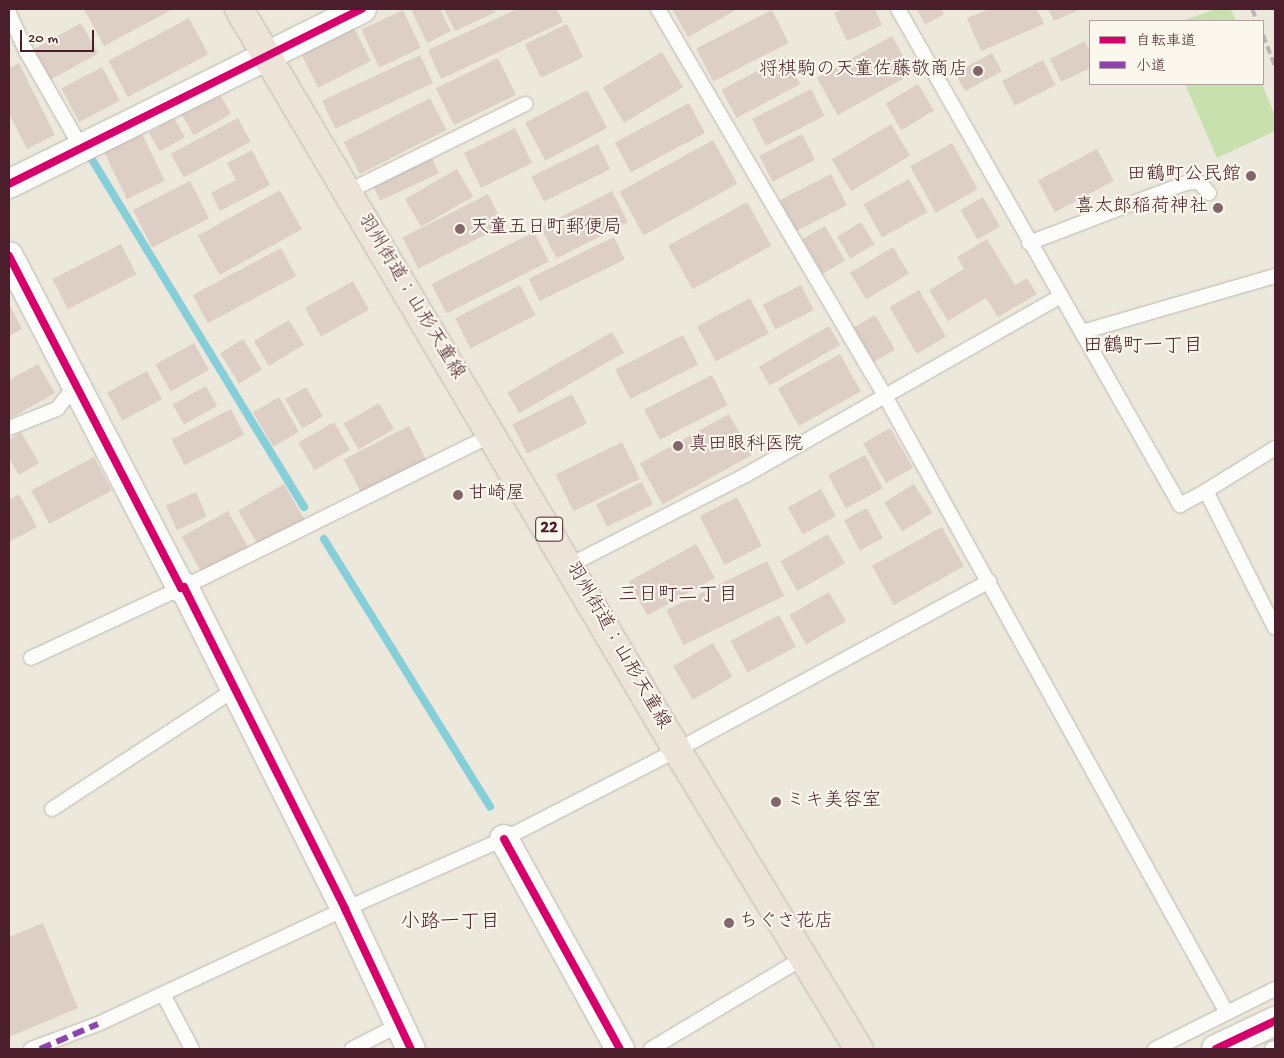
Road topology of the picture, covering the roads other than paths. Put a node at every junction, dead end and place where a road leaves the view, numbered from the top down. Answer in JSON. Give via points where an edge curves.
{"nodes":[{"id":1,"x":239,"y":9,"type":"edge"},
{"id":2,"x":362,"y":9,"type":"edge"},
{"id":3,"x":658,"y":9,"type":"edge"},
{"id":4,"x":898,"y":9,"type":"edge"},
{"id":5,"x":9,"y":13,"type":"edge"},
{"id":6,"x":267,"y":57,"type":"junction"},
{"id":7,"x":525,"y":104,"type":"dead end"},
{"id":8,"x":81,"y":148,"type":"junction"},
{"id":9,"x":9,"y":184,"type":"edge"},
{"id":10,"x":347,"y":192,"type":"junction"},
{"id":11,"x":1209,"y":193,"type":"dead end"},
{"id":12,"x":1029,"y":243,"type":"junction"},
{"id":13,"x":9,"y":256,"type":"edge"},
{"id":14,"x":1275,"y":276,"type":"edge"},
{"id":15,"x":1060,"y":298,"type":"junction"},
{"id":16,"x":1082,"y":332,"type":"junction"},
{"id":17,"x":75,"y":386,"type":"junction"},
{"id":18,"x":885,"y":396,"type":"junction"},
{"id":19,"x":9,"y":428,"type":"edge"},
{"id":20,"x":492,"y":435,"type":"junction"},
{"id":21,"x":1275,"y":448,"type":"edge"},
{"id":22,"x":1206,"y":492,"type":"junction"},
{"id":23,"x":570,"y":564,"type":"junction"},
{"id":24,"x":988,"y":581,"type":"junction"},
{"id":25,"x":183,"y":587,"type":"junction"},
{"id":26,"x":1275,"y":628,"type":"edge"},
{"id":27,"x":31,"y":658,"type":"dead end"},
{"id":28,"x":234,"y":690,"type":"junction"},
{"id":29,"x":678,"y":750,"type":"junction"},
{"id":30,"x":52,"y":809,"type":"dead end"},
{"id":31,"x":504,"y":839,"type":"junction"},
{"id":32,"x":345,"y":908,"type":"junction"},
{"id":33,"x":804,"y":957,"type":"junction"},
{"id":34,"x":1275,"y":989,"type":"edge"},
{"id":35,"x":163,"y":994,"type":"junction"},
{"id":36,"x":1227,"y":1013,"type":"junction"},
{"id":37,"x":1275,"y":1020,"type":"edge"},
{"id":38,"x":399,"y":1025,"type":"junction"},
{"id":39,"x":31,"y":1049,"type":"edge"},
{"id":40,"x":192,"y":1049,"type":"edge"},
{"id":41,"x":352,"y":1049,"type":"edge"},
{"id":42,"x":411,"y":1049,"type":"edge"},
{"id":43,"x":620,"y":1049,"type":"edge"},
{"id":44,"x":651,"y":1049,"type":"edge"},
{"id":45,"x":859,"y":1049,"type":"edge"},
{"id":46,"x":1155,"y":1049,"type":"edge"},
{"id":47,"x":1216,"y":1049,"type":"edge"}],
"edges":[{"from":1,"to":6,"type":"main road","name":"羽州街道；山形天童線","number":"22"},
{"from":2,"to":6,"type":"street"},
{"from":3,"to":18,"type":"lane"},
{"from":4,"to":12,"type":"lane"},
{"from":5,"to":8,"type":"lane","via":[[26,51]]},
{"from":6,"to":8,"type":"street"},
{"from":6,"to":10,"type":"main road","name":"羽州街道；山形天童線","number":"22"},
{"from":7,"to":10,"type":"lane"},
{"from":8,"to":9,"type":"street"},
{"from":10,"to":20,"type":"main road","name":"羽州街道；山形天童線","number":"22"},
{"from":11,"to":12,"type":"lane","via":[[1199,182],[1186,183]]},
{"from":12,"to":15,"type":"lane"},
{"from":13,"to":17,"type":"street"},
{"from":14,"to":16,"type":"lane"},
{"from":15,"to":16,"type":"lane"},
{"from":15,"to":18,"type":"lane"},
{"from":16,"to":22,"type":"lane","via":[[1180,505]]},
{"from":17,"to":19,"type":"lane","via":[[57,409]]},
{"from":17,"to":25,"type":"street"},
{"from":18,"to":23,"type":"lane","via":[[746,475]]},
{"from":18,"to":24,"type":"lane"},
{"from":20,"to":23,"type":"main road","name":"羽州街道；山形天童線","number":"22"},
{"from":20,"to":25,"type":"lane"},
{"from":21,"to":22,"type":"lane"},
{"from":22,"to":26,"type":"lane"},
{"from":23,"to":29,"type":"main road","name":"羽州街道；山形天童線","number":"22"},
{"from":24,"to":29,"type":"lane"},
{"from":24,"to":36,"type":"lane"},
{"from":25,"to":27,"type":"lane"},
{"from":25,"to":28,"type":"street"},
{"from":28,"to":30,"type":"lane"},
{"from":28,"to":32,"type":"street"},
{"from":29,"to":31,"type":"lane"},
{"from":29,"to":33,"type":"main road","name":"羽州街道；山形天童線","number":"22"},
{"from":31,"to":32,"type":"lane"},
{"from":31,"to":43,"type":"street"},
{"from":32,"to":35,"type":"lane"},
{"from":32,"to":38,"type":"street"},
{"from":33,"to":44,"type":"lane"},
{"from":33,"to":45,"type":"main road","name":"羽州街道；山形天童線","number":"22"},
{"from":34,"to":36,"type":"lane"},
{"from":35,"to":39,"type":"lane","via":[[98,1024]]},
{"from":35,"to":40,"type":"lane"},
{"from":36,"to":46,"type":"lane"},
{"from":37,"to":47,"type":"street"},
{"from":38,"to":41,"type":"lane"},
{"from":38,"to":42,"type":"street"}]}
